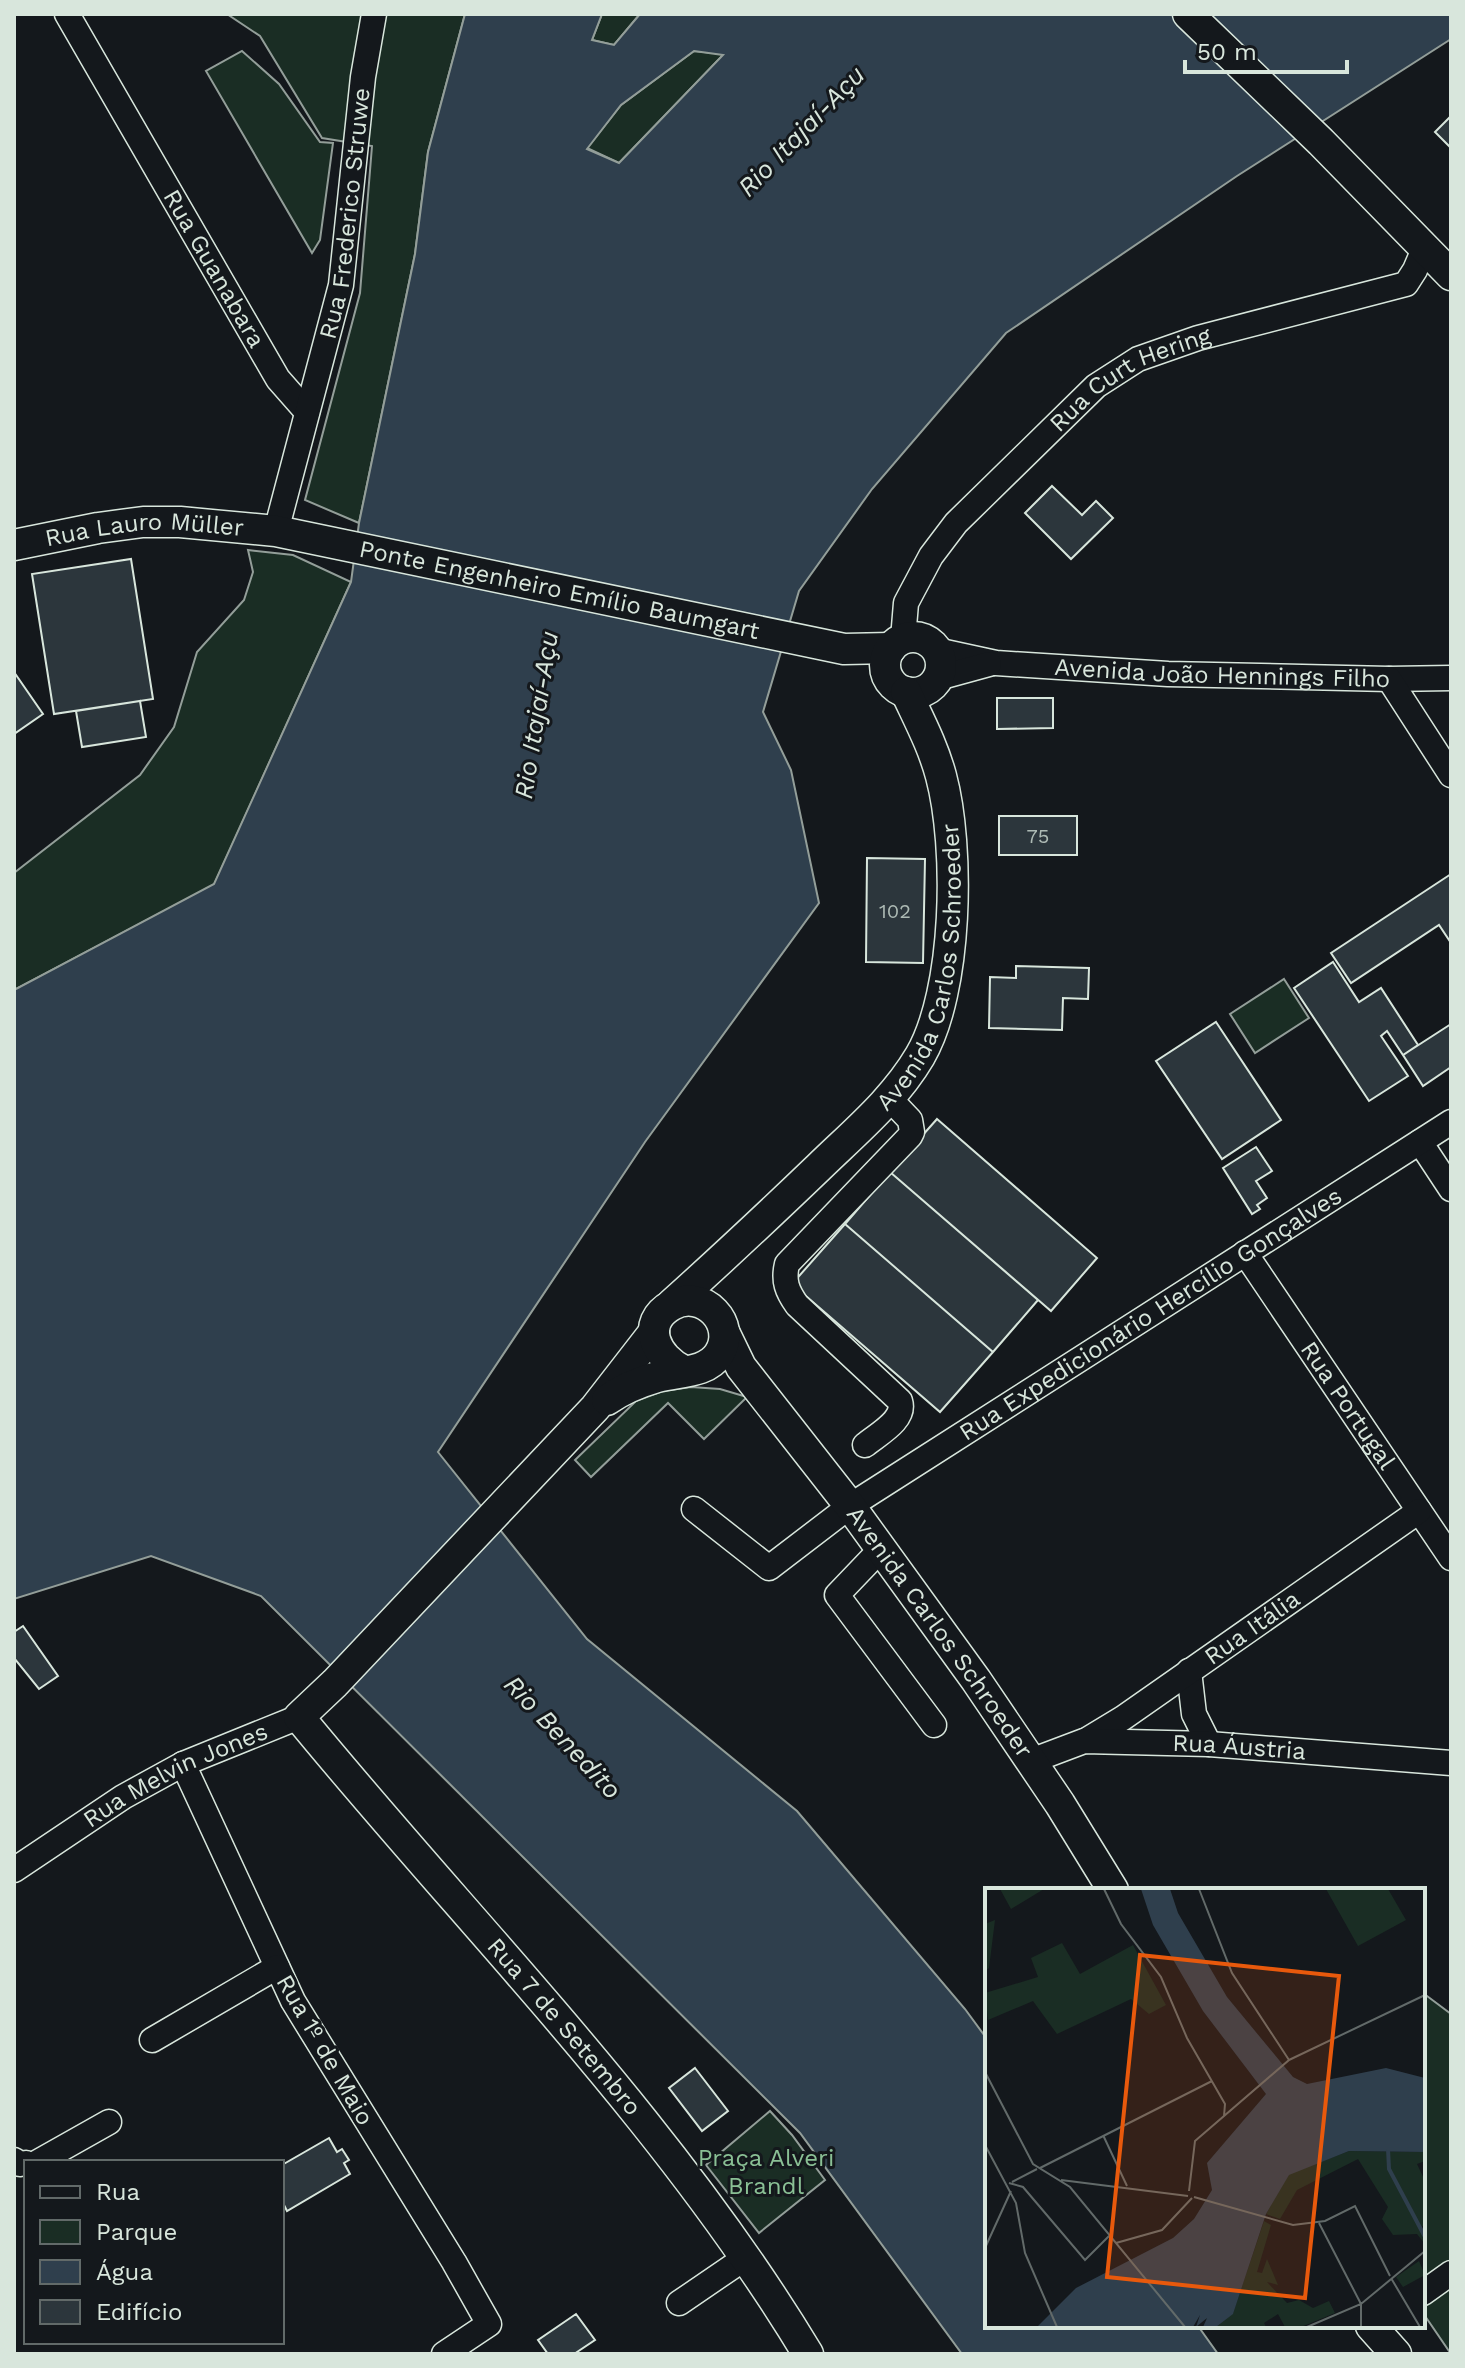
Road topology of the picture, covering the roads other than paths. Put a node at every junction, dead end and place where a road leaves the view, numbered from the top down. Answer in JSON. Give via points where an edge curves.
{"nodes":[{"id":1,"x":67,"y":14,"type":"edge"},
{"id":2,"x":374,"y":14,"type":"edge"},
{"id":3,"x":1188,"y":14,"type":"edge"},
{"id":4,"x":1438,"y":252,"type":"edge"},
{"id":5,"x":1451,"y":275,"type":"edge"},
{"id":6,"x":307,"y":412,"type":"junction"},
{"id":7,"x":276,"y":531,"type":"junction"},
{"id":8,"x":14,"y":545,"type":"edge"},
{"id":9,"x":913,"y":668,"type":"junction"},
{"id":10,"x":1451,"y":678,"type":"edge"},
{"id":11,"x":1389,"y":679,"type":"junction"},
{"id":12,"x":1443,"y":744,"type":"edge"},
{"id":13,"x":1451,"y":775,"type":"edge"},
{"id":14,"x":890,"y":1099,"type":"junction"},
{"id":15,"x":1451,"y":1122,"type":"edge"},
{"id":16,"x":1420,"y":1142,"type":"junction"},
{"id":17,"x":1451,"y":1189,"type":"edge"},
{"id":18,"x":752,"y":1231,"type":"junction"},
{"id":19,"x":1245,"y":1253,"type":"junction"},
{"id":20,"x":672,"y":1304,"type":"junction"},
{"id":21,"x":724,"y":1329,"type":"junction"},
{"id":22,"x":654,"y":1332,"type":"junction"},
{"id":23,"x":690,"y":1371,"type":"junction"},
{"id":24,"x":752,"y":1383,"type":"junction"},
{"id":25,"x":595,"y":1408,"type":"junction"},
{"id":26,"x":865,"y":1445,"type":"dead end"},
{"id":27,"x":850,"y":1506,"type":"junction"},
{"id":28,"x":694,"y":1509,"type":"dead end"},
{"id":29,"x":1419,"y":1511,"type":"junction"},
{"id":30,"x":881,"y":1549,"type":"junction"},
{"id":31,"x":1451,"y":1558,"type":"edge"},
{"id":32,"x":1189,"y":1671,"type":"junction"},
{"id":33,"x":299,"y":1717,"type":"junction"},
{"id":34,"x":934,"y":1725,"type":"dead end"},
{"id":35,"x":1084,"y":1741,"type":"junction"},
{"id":36,"x":1209,"y":1744,"type":"junction"},
{"id":37,"x":1031,"y":1761,"type":"junction"},
{"id":38,"x":1451,"y":1763,"type":"edge"},
{"id":39,"x":183,"y":1764,"type":"junction"},
{"id":40,"x":14,"y":1870,"type":"edge"},
{"id":41,"x":1112,"y":1888,"type":"edge"},
{"id":42,"x":277,"y":1967,"type":"junction"},
{"id":43,"x":152,"y":2040,"type":"dead end"},
{"id":44,"x":109,"y":2122,"type":"dead end"},
{"id":45,"x":42,"y":2160,"type":"edge"},
{"id":46,"x":745,"y":2258,"type":"junction"},
{"id":47,"x":1451,"y":2273,"type":"edge"},
{"id":48,"x":1425,"y":2292,"type":"edge"},
{"id":49,"x":679,"y":2303,"type":"dead end"},
{"id":50,"x":1375,"y":2328,"type":"edge"},
{"id":51,"x":444,"y":2354,"type":"edge"},
{"id":52,"x":808,"y":2354,"type":"edge"},
{"id":53,"x":1396,"y":2354,"type":"edge"}],
"edges":[{"from":1,"to":6,"type":"street","name":"Rua Guanabara","via":[[278,379]]},
{"from":2,"to":6,"type":"street","name":"Rua Frederico Struwe","via":[[341,285]]},
{"from":3,"to":4,"type":"main road"},
{"from":4,"to":5,"type":"main road"},
{"from":4,"to":9,"type":"street","name":"Rua Curt Hering","via":[[1406,284],[1198,338],[1138,359],[1096,386],[956,523],[931,556],[906,603]]},
{"from":6,"to":7,"type":"street"},
{"from":7,"to":8,"type":"main road","name":"Rua Lauro Müller","via":[[143,522]]},
{"from":7,"to":9,"type":"main road","name":"Ponte Engenheiro Emílio Baumgart"},
{"from":9,"to":11,"type":"street","name":"Avenida João Hennings Filho","via":[[996,663]]},
{"from":9,"to":14,"type":"main road","name":"Avenida Carlos Schroeder","via":[[949,823],[952,893],[948,960],[930,1034]]},
{"from":10,"to":11,"type":"street","name":"Avenida João Hennings Filho"},
{"from":11,"to":12,"type":"street"},
{"from":12,"to":13,"type":"street"},
{"from":14,"to":18,"type":"main road","name":"Avenida Carlos Schroeder"},
{"from":14,"to":26,"type":"street","via":[[910,1120],[910,1136],[787,1264],[784,1277],[797,1305],[900,1401],[900,1416]]},
{"from":15,"to":16,"type":"street","name":"Rua Expedicionário Hercílio Gonçalves"},
{"from":16,"to":17,"type":"street"},
{"from":16,"to":19,"type":"street","name":"Rua Expedicionário Hercílio Gonçalves"},
{"from":18,"to":20,"type":"main road","name":"Avenida Carlos Schroeder"},
{"from":18,"to":21,"type":"main road","name":"Avenida Carlos Schroeder","via":[[728,1275]]},
{"from":19,"to":27,"type":"street","name":"Rua Expedicionário Hercílio Gonçalves"},
{"from":19,"to":29,"type":"street","name":"Rua Portugal"},
{"from":20,"to":21,"type":"main road","via":[[708,1305]]},
{"from":20,"to":22,"type":"main road"},
{"from":21,"to":23,"type":"main road","via":[[718,1357]]},
{"from":21,"to":24,"type":"main road","name":"Avenida Carlos Schroeder","via":[[731,1352]]},
{"from":22,"to":23,"type":"main road","via":[[662,1357]]},
{"from":22,"to":25,"type":"main road"},
{"from":23,"to":24,"type":"main road","via":[[735,1374]]},
{"from":23,"to":25,"type":"main road","via":[[636,1384]]},
{"from":24,"to":27,"type":"main road","name":"Avenida Carlos Schroeder"},
{"from":25,"to":33,"type":"main road","name":"Rua Melvin Jones"},
{"from":27,"to":28,"type":"street","name":"Rua Expedicionário Hercílio Gonçalves","via":[[769,1568]]},
{"from":27,"to":30,"type":"main road","name":"Avenida Carlos Schroeder"},
{"from":29,"to":31,"type":"street","name":"Rua Portugal"},
{"from":29,"to":32,"type":"street","name":"Rua Itália"},
{"from":30,"to":34,"type":"street","via":[[837,1595]]},
{"from":30,"to":37,"type":"main road","name":"Avenida Carlos Schroeder"},
{"from":32,"to":35,"type":"street","name":"Rua Itália"},
{"from":32,"to":36,"type":"street","via":[[1194,1714]]},
{"from":33,"to":39,"type":"street","name":"Rua Melvin Jones"},
{"from":33,"to":46,"type":"main road","name":"Rua 7 de Setembro","via":[[648,2127]]},
{"from":35,"to":36,"type":"street","name":"Rua Áustria"},
{"from":35,"to":37,"type":"street","name":"Rua Áustria"},
{"from":36,"to":38,"type":"street","name":"Rua Áustria"},
{"from":37,"to":41,"type":"main road","name":"Avenida Carlos Schroeder"},
{"from":39,"to":40,"type":"street","name":"Rua Melvin Jones"},
{"from":39,"to":42,"type":"street","name":"Rua 1º de Maio"},
{"from":42,"to":43,"type":"street"},
{"from":42,"to":51,"type":"street","name":"Rua 1º de Maio","via":[[489,2324]]},
{"from":44,"to":45,"type":"street"},
{"from":46,"to":49,"type":"street"},
{"from":46,"to":52,"type":"main road","name":"Rua 7 de Setembro"},
{"from":47,"to":48,"type":"street"},
{"from":50,"to":53,"type":"main road"}]}
